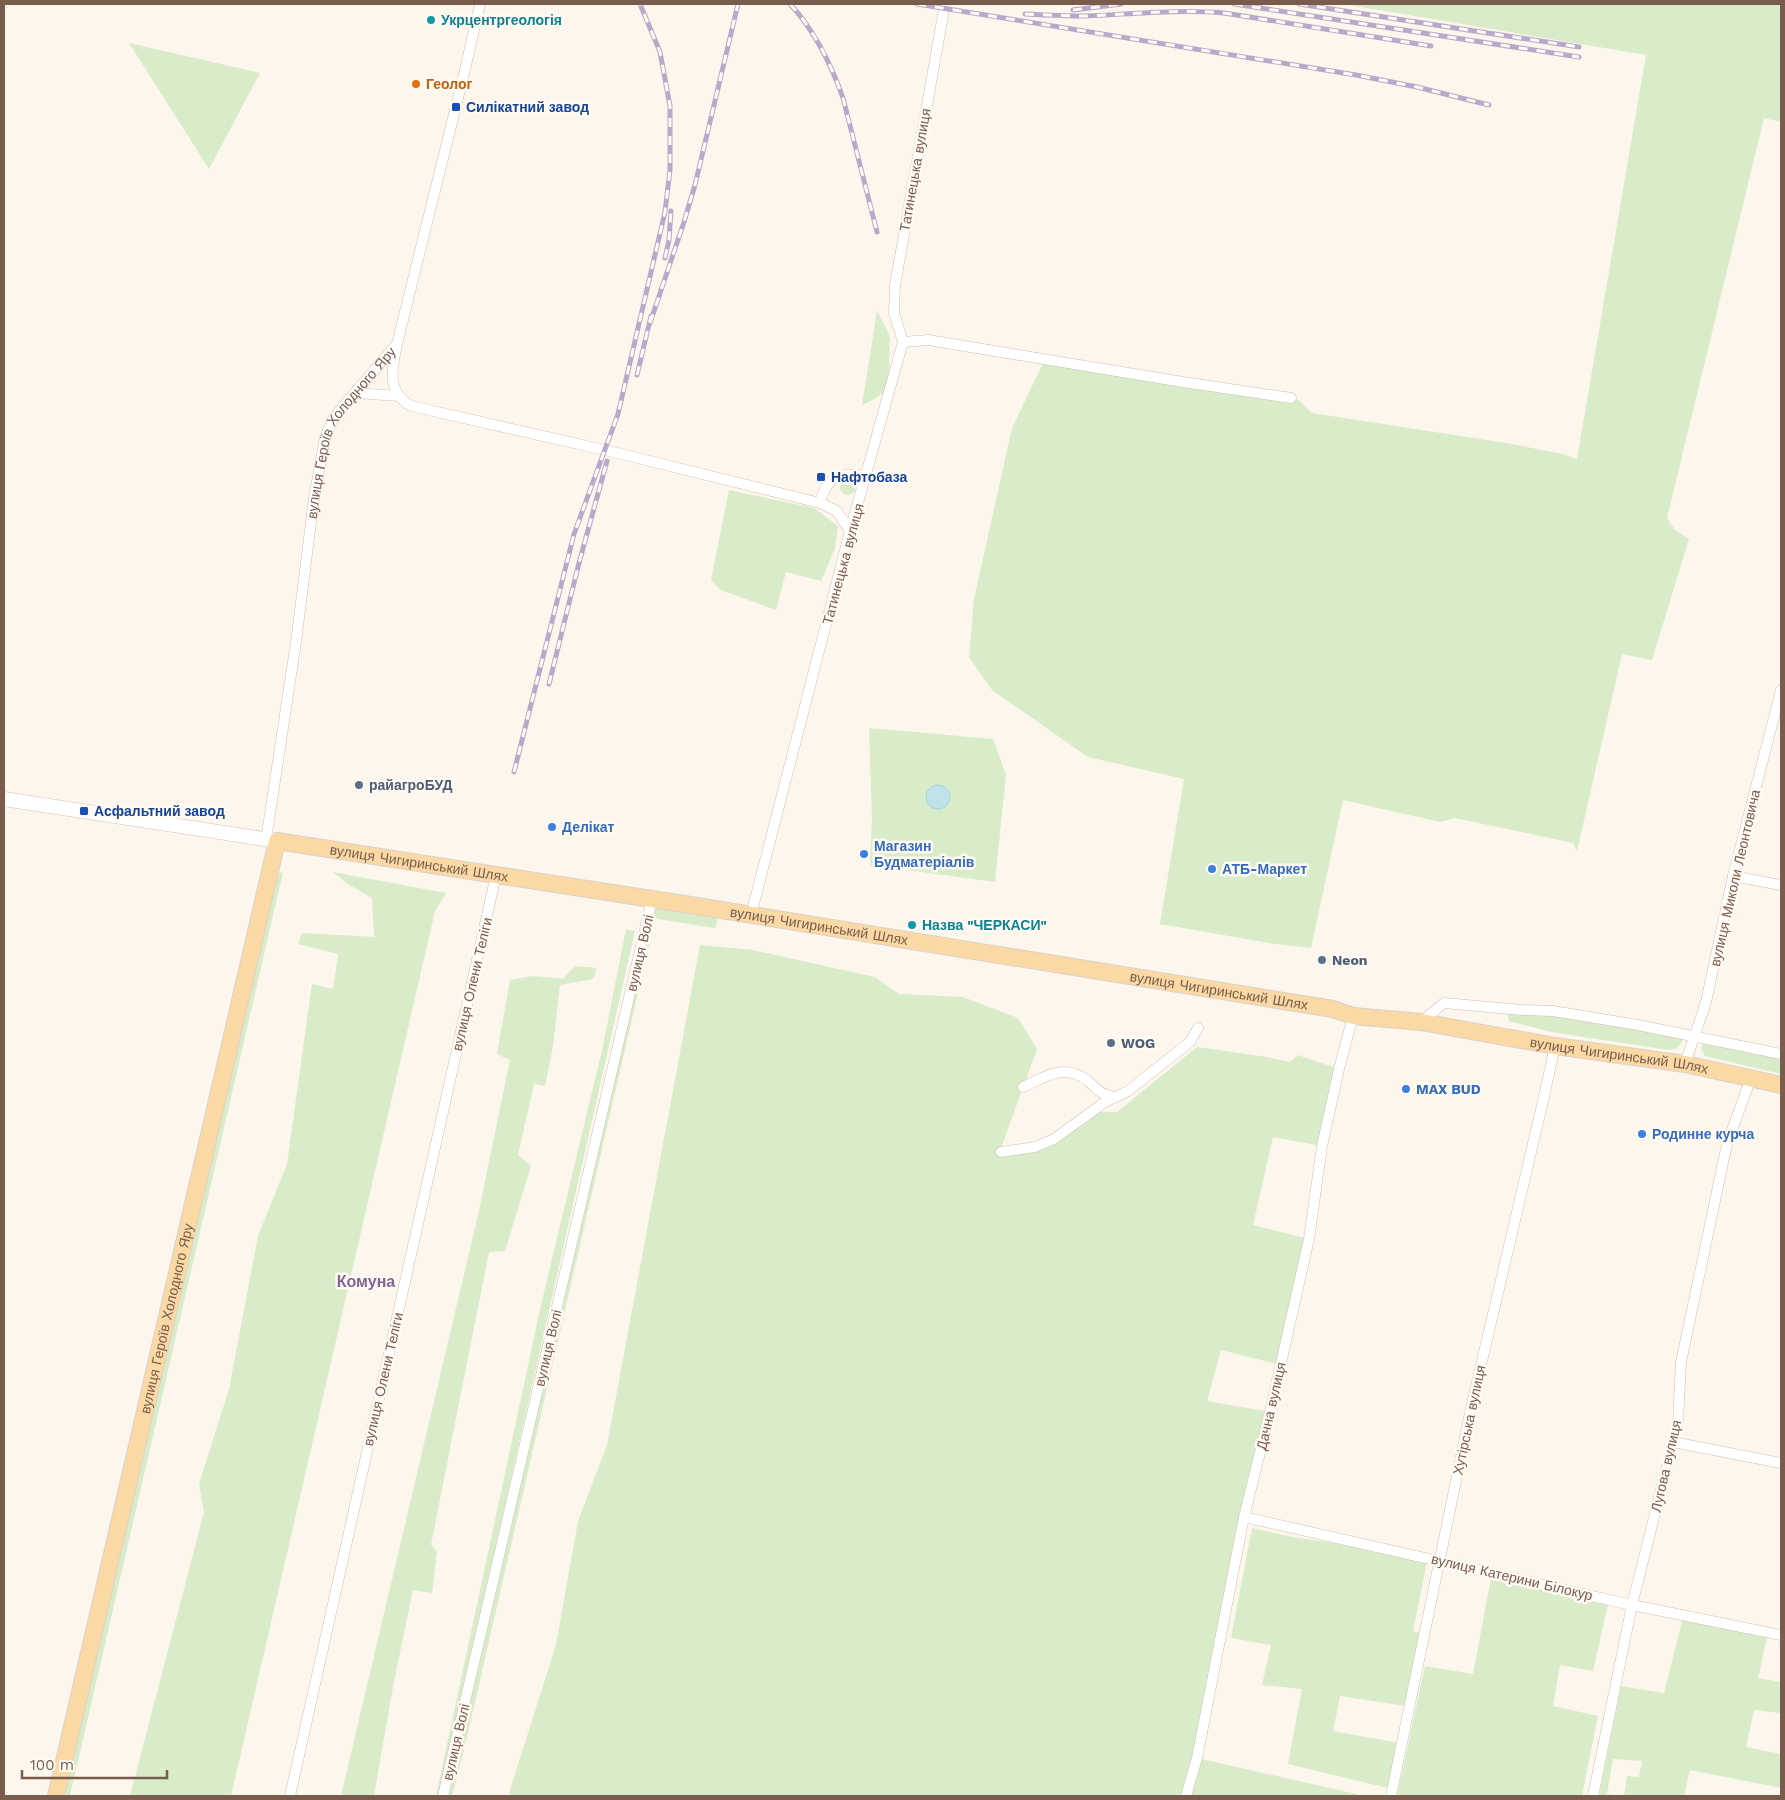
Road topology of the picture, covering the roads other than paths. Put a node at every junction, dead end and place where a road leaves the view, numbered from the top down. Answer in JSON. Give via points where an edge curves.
{"nodes":[{"id":1,"x":480,"y":4,"type":"edge"},
{"id":2,"x":944,"y":4,"type":"edge"},
{"id":3,"x":903,"y":342,"type":"junction"},
{"id":4,"x":397,"y":344,"type":"junction"},
{"id":5,"x":355,"y":393,"type":"junction"},
{"id":6,"x":399,"y":396,"type":"junction"},
{"id":7,"x":1291,"y":398,"type":"dead end"},
{"id":8,"x":867,"y":475,"type":"junction"},
{"id":9,"x":820,"y":502,"type":"junction"},
{"id":10,"x":850,"y":531,"type":"junction"},
{"id":11,"x":1781,"y":690,"type":"edge"},
{"id":12,"x":4,"y":799,"type":"edge"},
{"id":13,"x":272,"y":840,"type":"junction"},
{"id":14,"x":496,"y":875,"type":"junction"},
{"id":15,"x":1733,"y":876,"type":"junction"},
{"id":16,"x":1781,"y":885,"type":"edge"},
{"id":17,"x":652,"y":899,"type":"junction"},
{"id":18,"x":751,"y":916,"type":"junction"},
{"id":19,"x":1353,"y":1016,"type":"junction"},
{"id":20,"x":1420,"y":1022,"type":"junction"},
{"id":21,"x":1198,"y":1028,"type":"dead end"},
{"id":22,"x":1695,"y":1037,"type":"junction"},
{"id":23,"x":1555,"y":1046,"type":"junction"},
{"id":24,"x":1781,"y":1054,"type":"edge"},
{"id":25,"x":1684,"y":1064,"type":"junction"},
{"id":26,"x":1751,"y":1078,"type":"junction"},
{"id":27,"x":1781,"y":1085,"type":"edge"},
{"id":28,"x":1023,"y":1087,"type":"dead end"},
{"id":29,"x":1114,"y":1098,"type":"junction"},
{"id":30,"x":1001,"y":1152,"type":"dead end"},
{"id":31,"x":1673,"y":1442,"type":"junction"},
{"id":32,"x":1781,"y":1463,"type":"edge"},
{"id":33,"x":1244,"y":1517,"type":"junction"},
{"id":34,"x":1439,"y":1560,"type":"junction"},
{"id":35,"x":1632,"y":1605,"type":"junction"},
{"id":36,"x":1781,"y":1635,"type":"edge"},
{"id":37,"x":56,"y":1796,"type":"edge"},
{"id":38,"x":290,"y":1796,"type":"edge"},
{"id":39,"x":443,"y":1796,"type":"edge"},
{"id":40,"x":1186,"y":1796,"type":"edge"},
{"id":41,"x":1391,"y":1796,"type":"edge"},
{"id":42,"x":1593,"y":1796,"type":"edge"}],
"edges":[{"from":1,"to":4,"type":"street","name":"вулиця Героїв Холодного Яру"},
{"from":2,"to":3,"type":"street","name":"Татинецька вулиця","via":[[895,285],[894,313]]},
{"from":3,"to":7,"type":"street","via":[[928,340]]},
{"from":3,"to":8,"type":"street","name":"Татинецька вулиця"},
{"from":4,"to":5,"type":"street","name":"вулиця Героїв Холодного Яру"},
{"from":4,"to":6,"type":"street","via":[[392,370]]},
{"from":5,"to":6,"type":"street"},
{"from":5,"to":13,"type":"street","name":"вулиця Героїв Холодного Яру","via":[[332,421],[323,443]]},
{"from":6,"to":9,"type":"street","via":[[411,406]]},
{"from":8,"to":9,"type":"street","via":[[850,473],[838,476],[822,493]]},
{"from":8,"to":10,"type":"street","name":"Татинецька вулиця"},
{"from":9,"to":10,"type":"street","via":[[837,511]]},
{"from":10,"to":18,"type":"street","name":"Татинецька вулиця"},
{"from":11,"to":15,"type":"street","name":"вулиця Миколи Леонтовича"},
{"from":12,"to":13,"type":"main road","name":"вулиця Чигиринський Шлях"},
{"from":13,"to":14,"type":"main road","name":"вулиця Чигиринський Шлях"},
{"from":13,"to":37,"type":"main road","name":"вулиця Героїв Холодного Яру"},
{"from":14,"to":17,"type":"main road","name":"вулиця Чигиринський Шлях"},
{"from":14,"to":38,"type":"street","name":"вулиця Олени Теліги"},
{"from":15,"to":16,"type":"street"},
{"from":15,"to":22,"type":"street","name":"вулиця Миколи Леонтовича","via":[[1706,1002]]},
{"from":17,"to":18,"type":"main road","name":"вулиця Чигиринський Шлях"},
{"from":17,"to":39,"type":"street","name":"вулиця Волі"},
{"from":18,"to":19,"type":"main road","name":"вулиця Чигиринський Шлях","via":[[1333,1009]]},
{"from":19,"to":20,"type":"main road","name":"вулиця Чигиринський Шлях"},
{"from":19,"to":33,"type":"street","name":"Дачна вулиця","via":[[1322,1146],[1309,1239]]},
{"from":20,"to":22,"type":"street","via":[[1444,1003],[1554,1010]]},
{"from":20,"to":23,"type":"main road","name":"вулиця Чигиринський Шлях"},
{"from":21,"to":29,"type":"street","via":[[1190,1042],[1128,1091]]},
{"from":22,"to":24,"type":"street"},
{"from":22,"to":25,"type":"street","name":"вулиця Миколи Леонтовича"},
{"from":23,"to":25,"type":"main road","name":"вулиця Чигиринський Шлях"},
{"from":23,"to":34,"type":"street","name":"Хутірська вулиця"},
{"from":25,"to":26,"type":"main road","name":"вулиця Чигиринський Шлях"},
{"from":26,"to":27,"type":"main road","name":"вулиця Чигиринський Шлях"},
{"from":26,"to":31,"type":"street","name":"Лугова вулиця","via":[[1727,1144],[1681,1362],[1678,1422]]},
{"from":28,"to":29,"type":"street","via":[[1048,1075],[1067,1071],[1078,1074],[1099,1092]]},
{"from":29,"to":30,"type":"street","via":[[1054,1139],[1035,1147]]},
{"from":31,"to":32,"type":"street"},
{"from":31,"to":35,"type":"street","name":"Лугова вулиця"},
{"from":33,"to":34,"type":"street","name":"вулиця Катерини Білокур"},
{"from":33,"to":40,"type":"street","name":"Дачна вулиця","via":[[1197,1758]]},
{"from":34,"to":35,"type":"street","name":"вулиця Катерини Білокур"},
{"from":34,"to":41,"type":"street","name":"Хутірська вулиця"},
{"from":35,"to":36,"type":"street","name":"вулиця Катерини Білокур"},
{"from":35,"to":42,"type":"street","name":"Лугова вулиця"}]}
